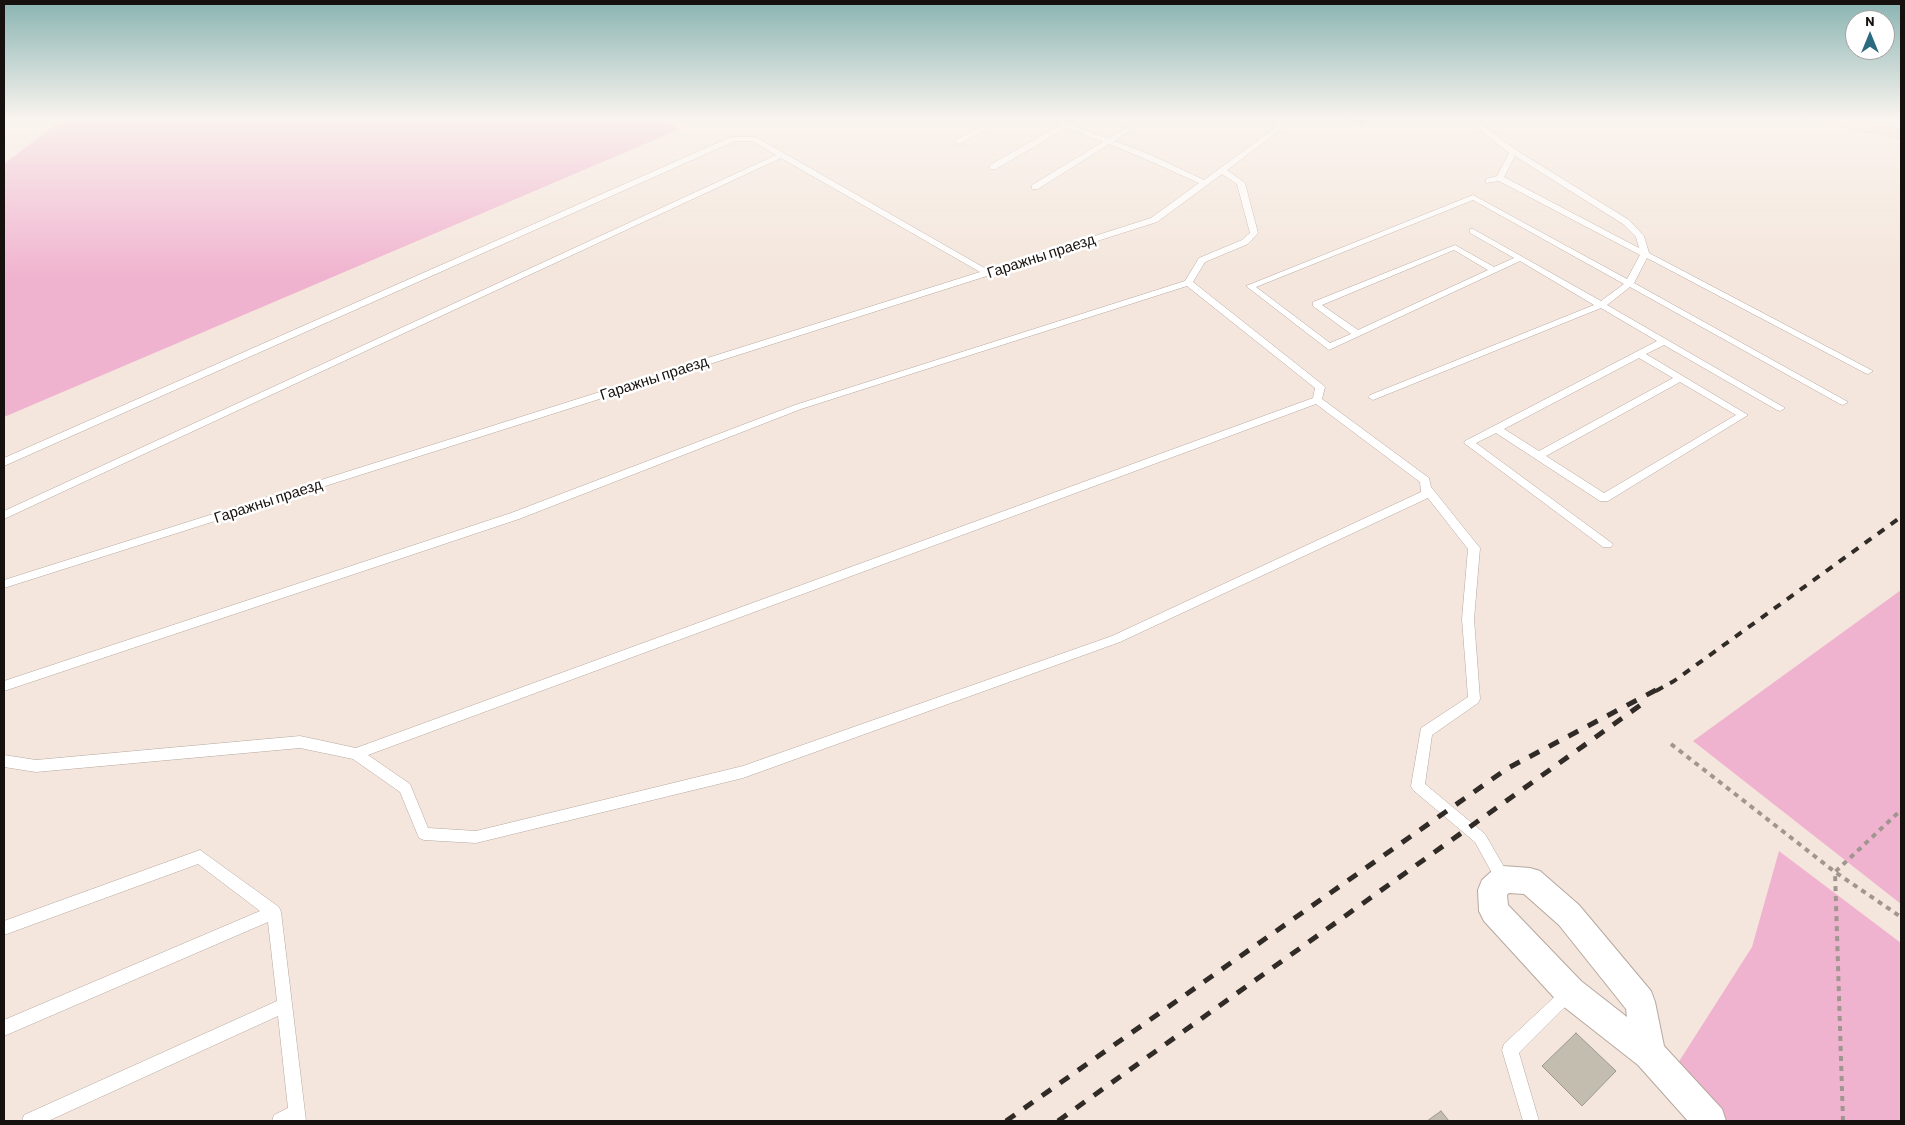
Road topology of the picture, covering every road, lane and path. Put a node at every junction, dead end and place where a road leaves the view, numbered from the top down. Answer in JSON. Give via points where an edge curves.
{"nodes":[{"id":1,"x":663,"y":170,"type":"edge"},
{"id":2,"x":749,"y":170,"type":"edge"},
{"id":3,"x":809,"y":170,"type":"edge"},
{"id":4,"x":1062,"y":170,"type":"edge"},
{"id":5,"x":1177,"y":170,"type":"edge"},
{"id":6,"x":1222,"y":170,"type":"joint"},
{"id":7,"x":1504,"y":170,"type":"edge"},
{"id":8,"x":1543,"y":170,"type":"edge"},
{"id":9,"x":1500,"y":178,"type":"junction"},
{"id":10,"x":1489,"y":181,"type":"dead end"},
{"id":11,"x":1204,"y":183,"type":"junction"},
{"id":12,"x":1035,"y":187,"type":"dead end"},
{"id":13,"x":1473,"y":232,"type":"dead end"},
{"id":14,"x":1645,"y":254,"type":"junction"},
{"id":15,"x":1520,"y":258,"type":"junction"},
{"id":16,"x":1494,"y":270,"type":"junction"},
{"id":17,"x":988,"y":273,"type":"junction"},
{"id":18,"x":1188,"y":283,"type":"junction"},
{"id":19,"x":1629,"y":284,"type":"junction"},
{"id":20,"x":1601,"y":305,"type":"junction"},
{"id":21,"x":1357,"y":334,"type":"junction"},
{"id":22,"x":1664,"y":342,"type":"junction"},
{"id":23,"x":1640,"y":354,"type":"junction"},
{"id":24,"x":1868,"y":371,"type":"dead end"},
{"id":25,"x":1680,"y":378,"type":"junction"},
{"id":26,"x":1373,"y":397,"type":"dead end"},
{"id":27,"x":1317,"y":400,"type":"junction"},
{"id":28,"x":1843,"y":402,"type":"dead end"},
{"id":29,"x":1780,"y":408,"type":"dead end"},
{"id":30,"x":1497,"y":429,"type":"junction"},
{"id":31,"x":1538,"y":456,"type":"junction"},
{"id":32,"x":4,"y":462,"type":"edge"},
{"id":33,"x":1425,"y":487,"type":"junction"},
{"id":34,"x":4,"y":515,"type":"edge"},
{"id":35,"x":1607,"y":544,"type":"dead end"},
{"id":36,"x":4,"y":584,"type":"edge"},
{"id":37,"x":4,"y":686,"type":"edge"},
{"id":38,"x":1671,"y":744,"type":"dead end"},
{"id":39,"x":356,"y":754,"type":"junction"},
{"id":40,"x":4,"y":761,"type":"edge"},
{"id":41,"x":1901,"y":810,"type":"edge"},
{"id":42,"x":1835,"y":872,"type":"junction"},
{"id":43,"x":1503,"y":879,"type":"junction"},
{"id":44,"x":274,"y":912,"type":"junction"},
{"id":45,"x":1901,"y":917,"type":"edge"},
{"id":46,"x":4,"y":928,"type":"edge"},
{"id":47,"x":1570,"y":992,"type":"junction"},
{"id":48,"x":285,"y":1005,"type":"junction"},
{"id":49,"x":4,"y":1028,"type":"edge"},
{"id":50,"x":1649,"y":1054,"type":"junction"},
{"id":51,"x":297,"y":1117,"type":"edge"},
{"id":52,"x":30,"y":1121,"type":"edge"},
{"id":53,"x":280,"y":1121,"type":"edge"},
{"id":54,"x":1531,"y":1121,"type":"edge"},
{"id":55,"x":1710,"y":1121,"type":"edge"},
{"id":56,"x":1842,"y":1121,"type":"edge"}],
"edges":[{"from":1,"to":32,"type":"lane"},
{"from":2,"to":34,"type":"lane"},
{"from":3,"to":17,"type":"lane"},
{"from":4,"to":12,"type":"lane"},
{"from":5,"to":11,"type":"lane"},
{"from":6,"to":11,"type":"lane","name":"Гаражны праезд"},
{"from":6,"to":18,"type":"lane","via":[[1241,183],[1254,232],[1245,242],[1202,260]]},
{"from":7,"to":9,"type":"lane"},
{"from":8,"to":14,"type":"lane","via":[[1626,222],[1640,236]]},
{"from":9,"to":10,"type":"lane"},
{"from":9,"to":14,"type":"lane"},
{"from":11,"to":17,"type":"lane","name":"Гаражны праезд","via":[[1154,220]]},
{"from":13,"to":15,"type":"lane"},
{"from":14,"to":19,"type":"lane"},
{"from":14,"to":24,"type":"lane"},
{"from":15,"to":16,"type":"lane"},
{"from":15,"to":20,"type":"lane"},
{"from":16,"to":21,"type":"lane"},
{"from":16,"to":21,"type":"lane","via":[[1455,247],[1316,304]]},
{"from":17,"to":36,"type":"lane","name":"Гаражны праезд"},
{"from":18,"to":27,"type":"lane","via":[[1320,387]]},
{"from":18,"to":37,"type":"lane","via":[[798,407],[515,516]]},
{"from":19,"to":20,"type":"lane"},
{"from":19,"to":21,"type":"lane","via":[[1472,197],[1250,286],[1329,347]]},
{"from":19,"to":28,"type":"lane"},
{"from":20,"to":22,"type":"lane"},
{"from":20,"to":26,"type":"lane"},
{"from":22,"to":23,"type":"lane"},
{"from":22,"to":29,"type":"lane"},
{"from":23,"to":25,"type":"lane"},
{"from":23,"to":30,"type":"lane"},
{"from":25,"to":31,"type":"lane"},
{"from":25,"to":31,"type":"lane","via":[[1743,415],[1604,498]]},
{"from":27,"to":33,"type":"lane","via":[[1425,480]]},
{"from":27,"to":39,"type":"lane"},
{"from":30,"to":31,"type":"lane"},
{"from":30,"to":35,"type":"lane","via":[[1469,443]]},
{"from":33,"to":39,"type":"lane","via":[[1426,494],[1116,639],[742,772],[476,836],[424,834],[404,788]]},
{"from":33,"to":43,"type":"lane","via":[[1474,548],[1468,619],[1474,699],[1426,732],[1418,786],[1480,838]]},
{"from":38,"to":42,"type":"path"},
{"from":39,"to":40,"type":"lane","via":[[300,742],[36,766]]},
{"from":41,"to":42,"type":"path"},
{"from":42,"to":45,"type":"path"},
{"from":42,"to":56,"type":"path"},
{"from":43,"to":47,"type":"street","via":[[1492,890],[1494,911]]},
{"from":43,"to":50,"type":"street","via":[[1530,881],[1569,915],[1640,1002]]},
{"from":44,"to":46,"type":"lane","via":[[200,857]]},
{"from":44,"to":48,"type":"lane"},
{"from":44,"to":49,"type":"lane"},
{"from":47,"to":50,"type":"street"},
{"from":47,"to":54,"type":"lane","via":[[1510,1050]]},
{"from":48,"to":51,"type":"lane"},
{"from":48,"to":52,"type":"lane"},
{"from":50,"to":55,"type":"street"},
{"from":51,"to":53,"type":"lane"}]}
